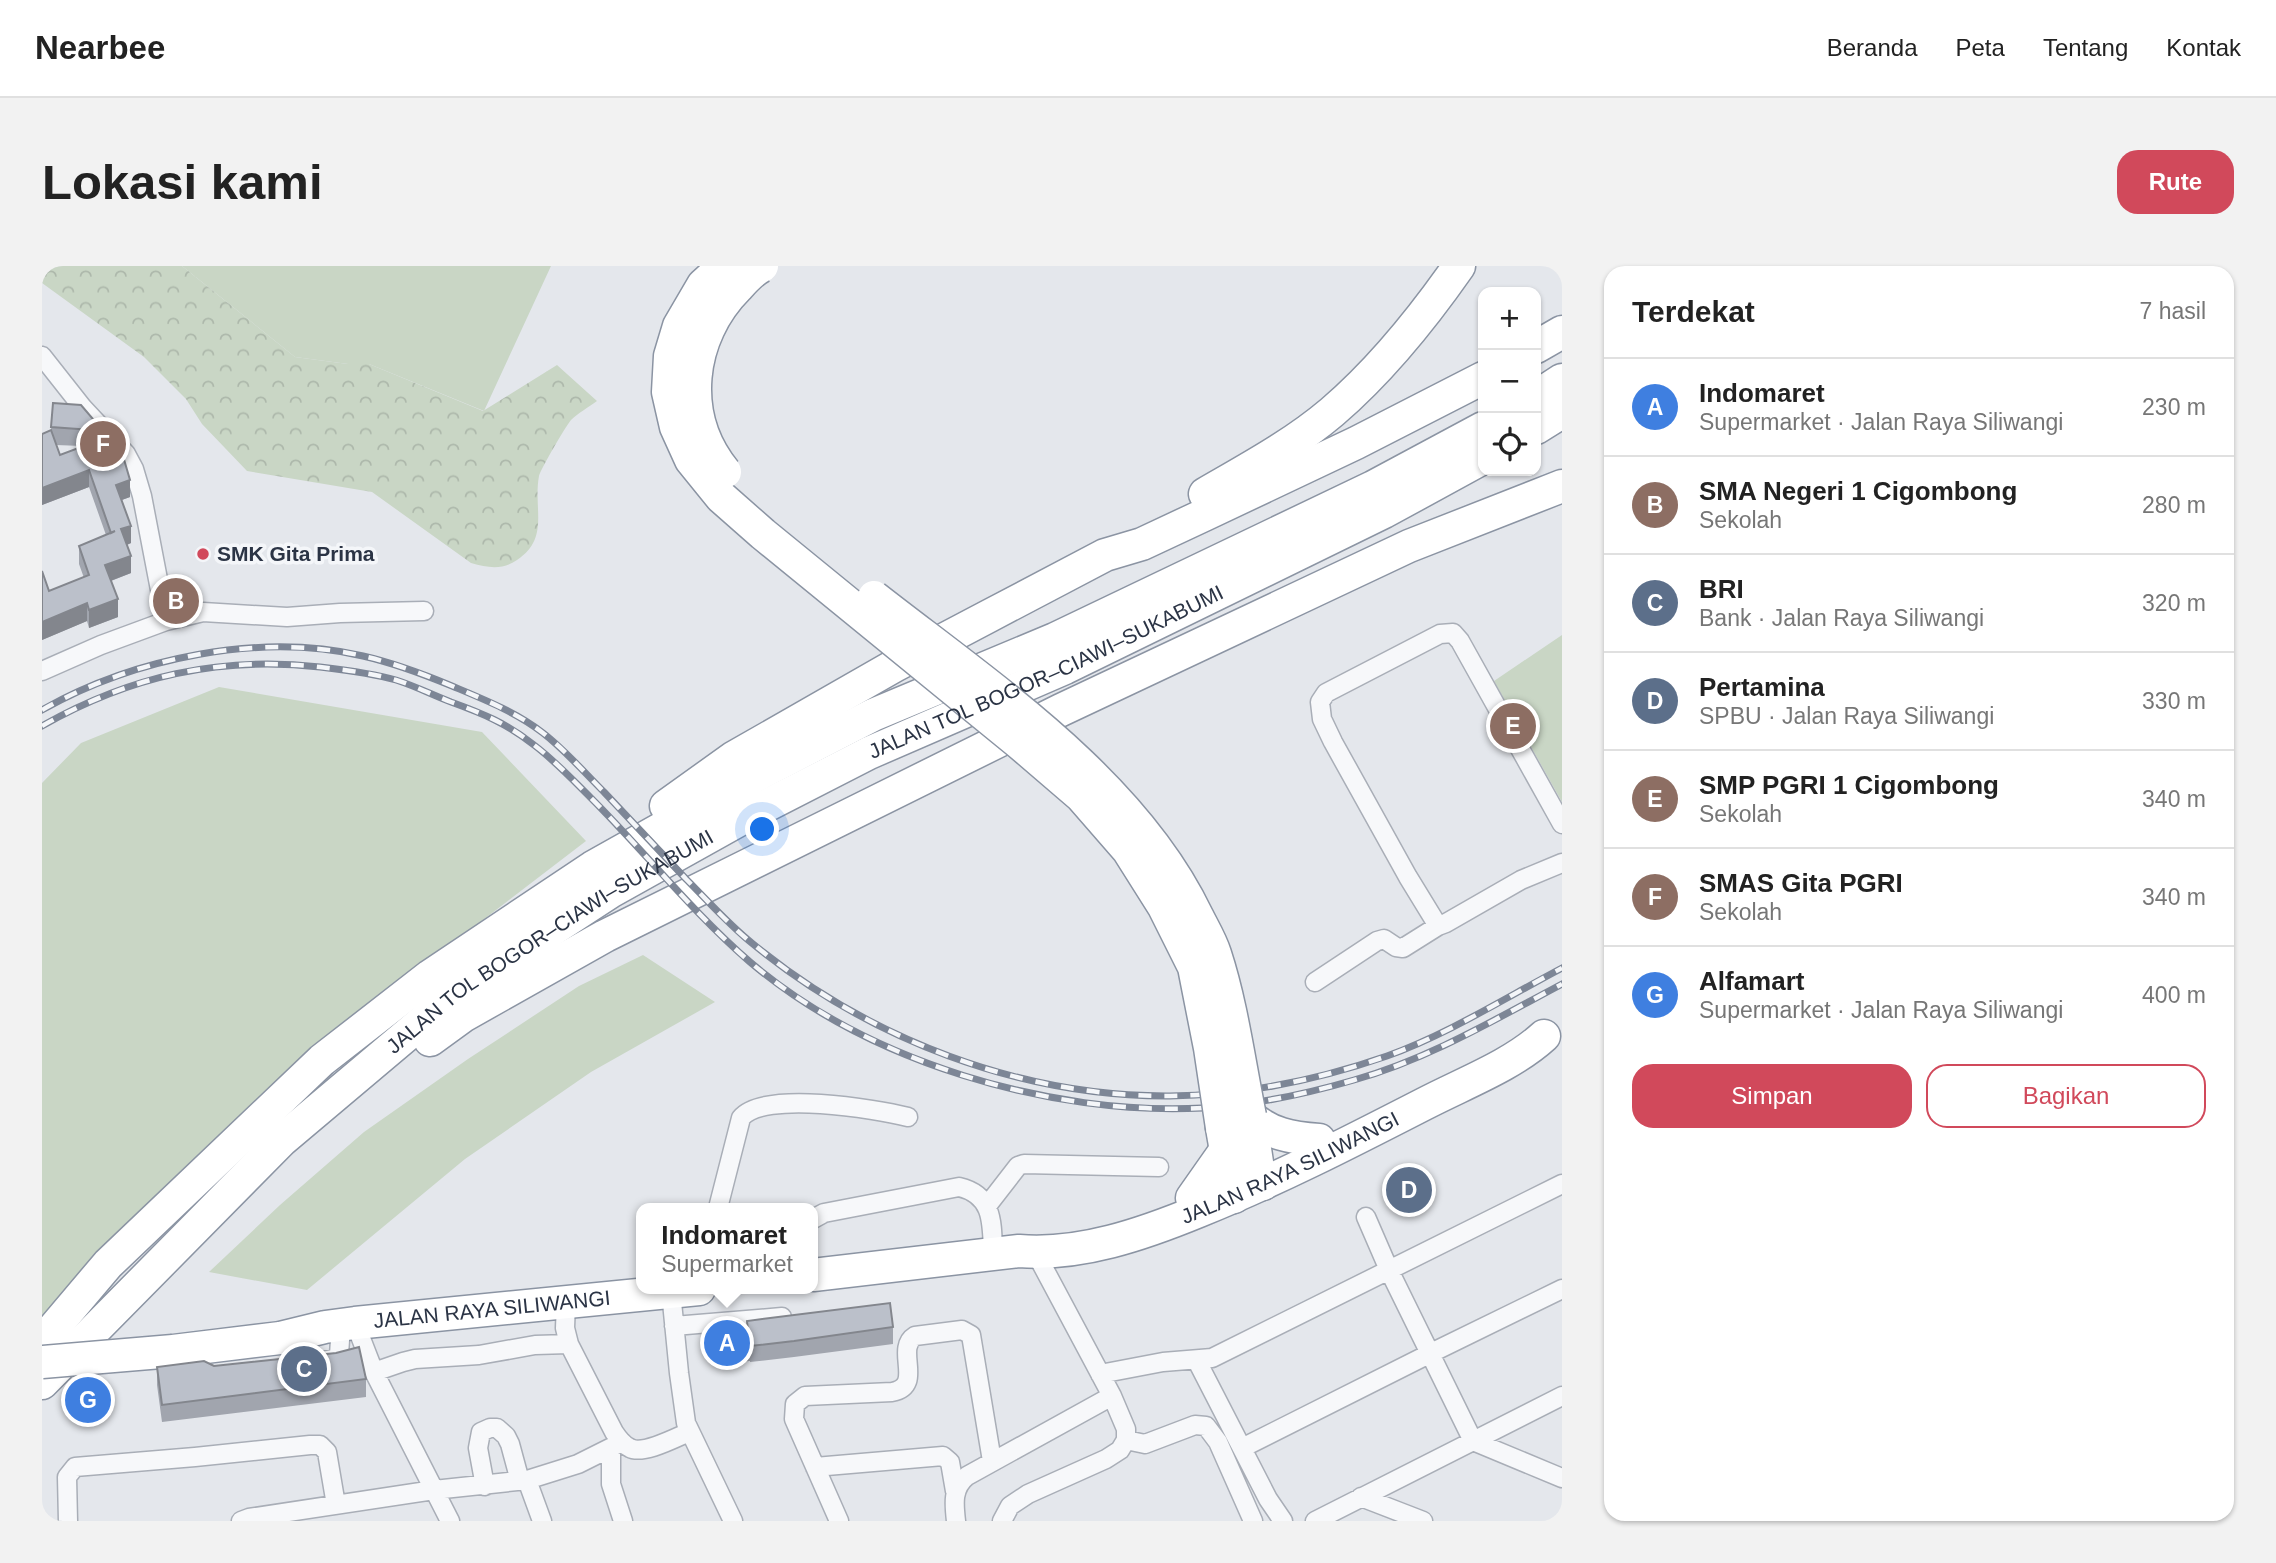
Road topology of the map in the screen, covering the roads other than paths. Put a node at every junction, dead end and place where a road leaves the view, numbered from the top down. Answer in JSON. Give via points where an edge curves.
{"nodes":[{"id":1,"x":724,"y":266,"type":"edge"},
{"id":2,"x":762,"y":266,"type":"edge"},
{"id":3,"x":1459,"y":266,"type":"edge"},
{"id":4,"x":1562,"y":332,"type":"edge"},
{"id":5,"x":1541,"y":344,"type":"edge"},
{"id":6,"x":42,"y":356,"type":"edge"},
{"id":7,"x":1562,"y":380,"type":"edge"},
{"id":8,"x":1478,"y":381,"type":"edge"},
{"id":9,"x":1541,"y":394,"type":"edge"},
{"id":10,"x":1562,"y":412,"type":"edge"},
{"id":11,"x":1541,"y":425,"type":"edge"},
{"id":12,"x":1478,"y":431,"type":"edge"},
{"id":13,"x":1478,"y":461,"type":"edge"},
{"id":14,"x":1562,"y":472,"type":"edge"},
{"id":15,"x":1562,"y":486,"type":"edge"},
{"id":16,"x":1514,"y":504,"type":"junction"},
{"id":17,"x":1105,"y":555,"type":"junction"},
{"id":18,"x":424,"y":611,"type":"dead end"},
{"id":19,"x":166,"y":621,"type":"junction"},
{"id":20,"x":42,"y":671,"type":"edge"},
{"id":21,"x":1562,"y":824,"type":"edge"},
{"id":22,"x":1562,"y":863,"type":"edge"},
{"id":23,"x":593,"y":867,"type":"junction"},
{"id":24,"x":1438,"y":926,"type":"junction"},
{"id":25,"x":1315,"y":982,"type":"dead end"},
{"id":26,"x":1553,"y":1032,"type":"edge"},
{"id":27,"x":908,"y":1117,"type":"dead end"},
{"id":28,"x":282,"y":1140,"type":"junction"},
{"id":29,"x":1319,"y":1140,"type":"junction"},
{"id":30,"x":1240,"y":1161,"type":"junction"},
{"id":31,"x":1159,"y":1167,"type":"dead end"},
{"id":32,"x":1562,"y":1184,"type":"edge"},
{"id":33,"x":719,"y":1203,"type":"edge"},
{"id":34,"x":987,"y":1206,"type":"junction"},
{"id":35,"x":818,"y":1216,"type":"edge"},
{"id":36,"x":1366,"y":1217,"type":"dead end"},
{"id":37,"x":1020,"y":1250,"type":"junction"},
{"id":38,"x":818,"y":1270,"type":"edge"},
{"id":39,"x":1390,"y":1270,"type":"junction"},
{"id":40,"x":1562,"y":1289,"type":"edge"},
{"id":41,"x":642,"y":1294,"type":"edge"},
{"id":42,"x":684,"y":1294,"type":"edge"},
{"id":43,"x":566,"y":1301,"type":"junction"},
{"id":44,"x":798,"y":1316,"type":"edge"},
{"id":45,"x":340,"y":1325,"type":"junction"},
{"id":46,"x":674,"y":1326,"type":"junction"},
{"id":47,"x":172,"y":1340,"type":"junction"},
{"id":48,"x":42,"y":1341,"type":"edge"},
{"id":49,"x":569,"y":1344,"type":"junction"},
{"id":50,"x":1430,"y":1353,"type":"junction"},
{"id":51,"x":1197,"y":1361,"type":"junction"},
{"id":52,"x":42,"y":1362,"type":"edge"},
{"id":53,"x":303,"y":1363,"type":"edge"},
{"id":54,"x":374,"y":1372,"type":"junction"},
{"id":55,"x":1100,"y":1374,"type":"junction"},
{"id":56,"x":42,"y":1383,"type":"edge"},
{"id":57,"x":1112,"y":1396,"type":"junction"},
{"id":58,"x":1562,"y":1396,"type":"edge"},
{"id":59,"x":689,"y":1432,"type":"junction"},
{"id":60,"x":1126,"y":1440,"type":"junction"},
{"id":61,"x":1473,"y":1441,"type":"junction"},
{"id":62,"x":616,"y":1445,"type":"junction"},
{"id":63,"x":1242,"y":1448,"type":"junction"},
{"id":64,"x":992,"y":1461,"type":"junction"},
{"id":65,"x":815,"y":1467,"type":"junction"},
{"id":66,"x":1562,"y":1478,"type":"edge"},
{"id":67,"x":524,"y":1480,"type":"junction"},
{"id":68,"x":485,"y":1486,"type":"junction"},
{"id":69,"x":434,"y":1490,"type":"junction"},
{"id":70,"x":955,"y":1491,"type":"junction"},
{"id":71,"x":1361,"y":1497,"type":"junction"},
{"id":72,"x":336,"y":1505,"type":"junction"},
{"id":73,"x":1384,"y":1513,"type":"edge"},
{"id":74,"x":68,"y":1521,"type":"edge"},
{"id":75,"x":241,"y":1521,"type":"edge"},
{"id":76,"x":450,"y":1521,"type":"edge"},
{"id":77,"x":542,"y":1521,"type":"edge"},
{"id":78,"x":622,"y":1521,"type":"edge"},
{"id":79,"x":733,"y":1521,"type":"edge"},
{"id":80,"x":839,"y":1521,"type":"edge"},
{"id":81,"x":956,"y":1521,"type":"edge"},
{"id":82,"x":1002,"y":1521,"type":"edge"},
{"id":83,"x":1253,"y":1521,"type":"edge"},
{"id":84,"x":1283,"y":1521,"type":"edge"},
{"id":85,"x":1315,"y":1521,"type":"edge"},
{"id":86,"x":1423,"y":1521,"type":"edge"}],
"edges":[{"from":1,"to":30,"type":"highway","bridge":true,"via":[[703,285],[678,326],[670,356],[668,392],[676,427],[691,460],[721,497],[763,534],[1081,796],[1128,849],[1194,967]]},
{"from":2,"to":30,"type":"highway","bridge":true,"via":[[727,298],[707,329],[696,360],[693,391],[707,445],[737,486],[776,522],[1016,708],[1102,784],[1155,845],[1215,952],[1234,1033]]},
{"from":3,"to":17,"type":"highway","via":[[1423,317],[1331,413],[1273,455]]},
{"from":4,"to":5,"type":"highway"},
{"from":6,"to":19,"type":"street","via":[[134,469]]},
{"from":7,"to":9,"type":"highway"},
{"from":8,"to":17,"type":"highway","via":[[1142,544]]},
{"from":10,"to":11,"type":"highway"},
{"from":12,"to":23,"type":"highway","name":"JALAN TOL BOGOR–CIAWI–SUKABUMI","via":[[1373,487],[1055,639],[873,715]]},
{"from":13,"to":28,"type":"highway","name":"JALAN TOL BOGOR–CIAWI–SUKABUMI","via":[[1384,512],[1065,668],[869,753],[610,892],[460,990]]},
{"from":14,"to":16,"type":"highway"},
{"from":15,"to":16,"type":"highway"},
{"from":16,"to":28,"type":"highway","via":[[1409,545],[1060,710],[605,936],[463,1016],[308,1135]]},
{"from":17,"to":23,"type":"highway","via":[[894,666],[733,758],[625,835]]},
{"from":18,"to":19,"type":"street","via":[[287,617],[203,612]]},
{"from":19,"to":20,"type":"street"},
{"from":21,"to":24,"type":"street","via":[[1453,633],[1440,634],[1326,694],[1319,706],[1327,731]]},
{"from":22,"to":24,"type":"street"},
{"from":23,"to":48,"type":"highway","name":"JALAN TOL BOGOR–CIAWI–SUKABUMI","via":[[430,976],[322,1060],[108,1264]]},
{"from":24,"to":25,"type":"street","via":[[1403,947],[1384,939],[1377,941]]},
{"from":26,"to":29,"type":"highway","name":"JALAN RAYA SILIWANGI","via":[[1473,1063]]},
{"from":26,"to":30,"type":"highway","name":"JALAN RAYA SILIWANGI","via":[[1496,1068],[1320,1158]]},
{"from":27,"to":33,"type":"street","via":[[787,1102],[748,1111],[741,1118]]},
{"from":28,"to":56,"type":"highway","name":"JALAN TOL BOGOR–CIAWI–SUKABUMI"},
{"from":29,"to":30,"type":"highway","name":"JALAN RAYA SILIWANGI"},
{"from":29,"to":30,"type":"highway","via":[[1266,1128]]},
{"from":30,"to":37,"type":"highway","name":"JALAN RAYA SILIWANGI","via":[[1192,1198]]},
{"from":30,"to":37,"type":"highway","name":"JALAN RAYA SILIWANGI","via":[[1171,1223],[1071,1248]]},
{"from":31,"to":34,"type":"street","via":[[1024,1164]]},
{"from":32,"to":39,"type":"street"},
{"from":34,"to":35,"type":"street","via":[[972,1190],[959,1187]]},
{"from":34,"to":37,"type":"street","via":[[992,1228]]},
{"from":36,"to":39,"type":"street"},
{"from":37,"to":38,"type":"highway","name":"JALAN RAYA SILIWANGI"},
{"from":37,"to":55,"type":"street"},
{"from":39,"to":50,"type":"street"},
{"from":39,"to":51,"type":"street","via":[[1236,1347]]},
{"from":40,"to":50,"type":"street"},
{"from":41,"to":43,"type":"highway","name":"JALAN RAYA SILIWANGI"},
{"from":42,"to":46,"type":"street"},
{"from":43,"to":45,"type":"highway","name":"JALAN RAYA SILIWANGI"},
{"from":43,"to":49,"type":"street"},
{"from":44,"to":46,"type":"street"},
{"from":45,"to":47,"type":"highway","name":"JALAN RAYA SILIWANGI","via":[[296,1323]]},
{"from":45,"to":47,"type":"highway","name":"JALAN RAYA SILIWANGI","via":[[205,1357]]},
{"from":45,"to":53,"type":"street","via":[[337,1358]]},
{"from":45,"to":54,"type":"street"},
{"from":46,"to":59,"type":"street"},
{"from":47,"to":48,"type":"highway","name":"JALAN RAYA SILIWANGI"},
{"from":47,"to":52,"type":"highway","name":"JALAN RAYA SILIWANGI","bridge":true},
{"from":49,"to":54,"type":"street","via":[[415,1359]]},
{"from":49,"to":62,"type":"street","via":[[614,1432]]},
{"from":50,"to":61,"type":"street"},
{"from":50,"to":63,"type":"street"},
{"from":51,"to":55,"type":"street","via":[[1163,1362]]},
{"from":51,"to":63,"type":"street"},
{"from":54,"to":69,"type":"street"},
{"from":55,"to":57,"type":"street"},
{"from":57,"to":60,"type":"street"},
{"from":57,"to":64,"type":"street"},
{"from":58,"to":61,"type":"street"},
{"from":59,"to":62,"type":"street","via":[[642,1450]]},
{"from":59,"to":79,"type":"street"},
{"from":60,"to":82,"type":"street","via":[[1105,1459],[1028,1494],[1010,1506]]},
{"from":60,"to":83,"type":"street","via":[[1145,1444],[1195,1425],[1206,1426],[1218,1442]]},
{"from":61,"to":66,"type":"street"},
{"from":61,"to":71,"type":"street"},
{"from":62,"to":67,"type":"street","via":[[563,1470]]},
{"from":62,"to":78,"type":"street","via":[[611,1484]]},
{"from":63,"to":84,"type":"street"},
{"from":64,"to":65,"type":"street","via":[[971,1335],[953,1330],[910,1339],[906,1385],[898,1391],[812,1395],[797,1401],[794,1419]]},
{"from":64,"to":70,"type":"street","via":[[960,1481]]},
{"from":65,"to":70,"type":"street","via":[[943,1456],[950,1462]]},
{"from":65,"to":80,"type":"street"},
{"from":67,"to":68,"type":"street"},
{"from":67,"to":68,"type":"street","via":[[506,1436],[490,1428],[481,1432],[478,1442]]},
{"from":67,"to":77,"type":"street"},
{"from":68,"to":69,"type":"street"},
{"from":69,"to":72,"type":"street"},
{"from":69,"to":76,"type":"street"},
{"from":70,"to":81,"type":"street"},
{"from":71,"to":73,"type":"street"},
{"from":71,"to":85,"type":"street"},
{"from":72,"to":74,"type":"street","via":[[327,1451],[310,1445],[75,1467],[66,1477]]},
{"from":72,"to":75,"type":"street"},
{"from":73,"to":86,"type":"street"}]}
